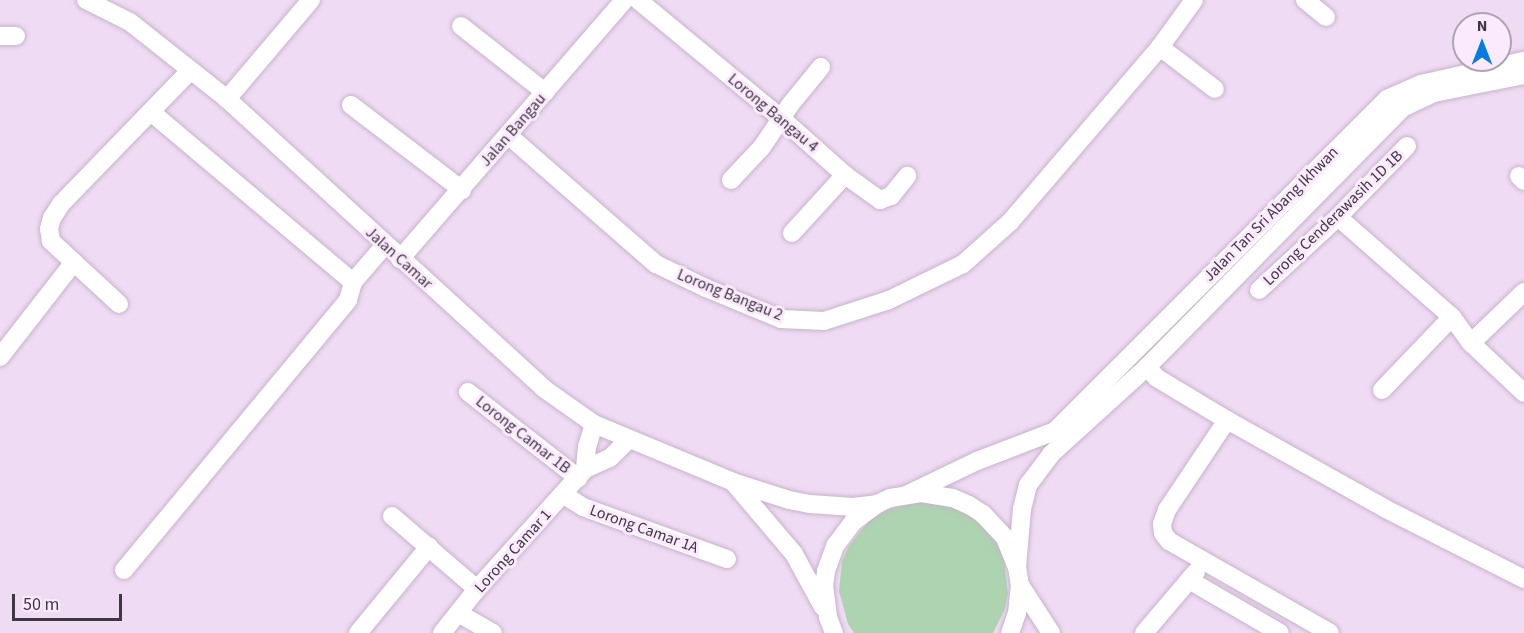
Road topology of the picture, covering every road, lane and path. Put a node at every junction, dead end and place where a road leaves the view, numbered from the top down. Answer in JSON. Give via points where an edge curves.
{"nodes":[{"id":1,"x":86,"y":0,"type":"edge"},
{"id":2,"x":311,"y":0,"type":"edge"},
{"id":3,"x":624,"y":0,"type":"edge"},
{"id":4,"x":638,"y":0,"type":"edge"},
{"id":5,"x":1194,"y":0,"type":"edge"},
{"id":6,"x":1305,"y":0,"type":"edge"},
{"id":7,"x":1326,"y":17,"type":"dead end"},
{"id":8,"x":460,"y":26,"type":"dead end"},
{"id":9,"x":1160,"y":48,"type":"junction"},
{"id":10,"x":1524,"y":61,"type":"edge"},
{"id":11,"x":821,"y":68,"type":"dead end"},
{"id":12,"x":189,"y":72,"type":"junction"},
{"id":13,"x":1524,"y":75,"type":"edge"},
{"id":14,"x":1215,"y":89,"type":"dead end"},
{"id":15,"x":545,"y":92,"type":"junction"},
{"id":16,"x":227,"y":99,"type":"junction"},
{"id":17,"x":351,"y":105,"type":"dead end"},
{"id":18,"x":151,"y":112,"type":"junction"},
{"id":19,"x":782,"y":119,"type":"junction"},
{"id":20,"x":508,"y":135,"type":"junction"},
{"id":21,"x":1407,"y":146,"type":"dead end"},
{"id":22,"x":844,"y":175,"type":"junction"},
{"id":23,"x":908,"y":176,"type":"dead end"},
{"id":24,"x":731,"y":180,"type":"dead end"},
{"id":25,"x":462,"y":190,"type":"junction"},
{"id":26,"x":1338,"y":217,"type":"junction"},
{"id":27,"x":792,"y":233,"type":"dead end"},
{"id":28,"x":385,"y":245,"type":"junction"},
{"id":29,"x":400,"y":259,"type":"junction"},
{"id":30,"x":74,"y":262,"type":"junction"},
{"id":31,"x":353,"y":282,"type":"junction"},
{"id":32,"x":1259,"y":290,"type":"dead end"},
{"id":33,"x":1524,"y":292,"type":"edge"},
{"id":34,"x":119,"y":304,"type":"dead end"},
{"id":35,"x":1452,"y":317,"type":"junction"},
{"id":36,"x":1471,"y":343,"type":"junction"},
{"id":37,"x":0,"y":357,"type":"edge"},
{"id":38,"x":1147,"y":367,"type":"junction"},
{"id":39,"x":1382,"y":390,"type":"dead end"},
{"id":40,"x":468,"y":392,"type":"dead end"},
{"id":41,"x":1524,"y":393,"type":"edge"},
{"id":42,"x":1227,"y":420,"type":"junction"},
{"id":43,"x":594,"y":424,"type":"junction"},
{"id":44,"x":1060,"y":436,"type":"junction"},
{"id":45,"x":628,"y":440,"type":"junction"},
{"id":46,"x":582,"y":473,"type":"junction"},
{"id":47,"x":733,"y":483,"type":"junction"},
{"id":48,"x":564,"y":495,"type":"junction"},
{"id":49,"x":906,"y":495,"type":"junction"},
{"id":50,"x":877,"y":504,"type":"junction"},
{"id":51,"x":392,"y":516,"type":"dead end"},
{"id":52,"x":429,"y":547,"type":"junction"},
{"id":53,"x":727,"y":560,"type":"dead end"},
{"id":54,"x":1204,"y":561,"type":"junction"},
{"id":55,"x":124,"y":570,"type":"dead end"},
{"id":56,"x":1019,"y":576,"type":"junction"},
{"id":57,"x":1524,"y":579,"type":"edge"},
{"id":58,"x":1189,"y":580,"type":"junction"},
{"id":59,"x":477,"y":589,"type":"junction"},
{"id":60,"x":458,"y":613,"type":"junction"},
{"id":61,"x":831,"y":625,"type":"edge"},
{"id":62,"x":358,"y":633,"type":"edge"},
{"id":63,"x":442,"y":633,"type":"edge"},
{"id":64,"x":493,"y":633,"type":"edge"},
{"id":65,"x":1010,"y":633,"type":"edge"},
{"id":66,"x":1051,"y":633,"type":"edge"},
{"id":67,"x":1144,"y":633,"type":"edge"},
{"id":68,"x":1280,"y":633,"type":"edge"},
{"id":69,"x":1330,"y":633,"type":"edge"}],
"edges":[{"from":1,"to":12,"type":"street","name":"Jalan Camar","via":[[130,22]]},
{"from":2,"to":16,"type":"street"},
{"from":3,"to":15,"type":"street","name":"Jalan Bangau"},
{"from":4,"to":19,"type":"street","name":"Lorong Bangau 4"},
{"from":5,"to":9,"type":"street","name":"Lorong Bangau 2"},
{"from":6,"to":7,"type":"street"},
{"from":8,"to":15,"type":"street"},
{"from":9,"to":14,"type":"street"},
{"from":9,"to":20,"type":"street","name":"Lorong Bangau 2","via":[[1010,222],[963,264],[889,300],[824,321],[781,319],[656,264]]},
{"from":10,"to":44,"type":"street","name":"Jalan Tan Sri Abang Ikhwan","via":[[1420,84],[1387,99]]},
{"from":11,"to":19,"type":"street"},
{"from":12,"to":16,"type":"street","name":"Jalan Camar"},
{"from":12,"to":18,"type":"street"},
{"from":13,"to":38,"type":"street","name":"Jalan Tan Sri Abang Ikhwan","via":[[1434,93],[1402,108]]},
{"from":15,"to":20,"type":"street","name":"Jalan Bangau"},
{"from":16,"to":28,"type":"street","name":"Jalan Camar"},
{"from":17,"to":25,"type":"street"},
{"from":18,"to":30,"type":"street","via":[[52,218],[51,241]]},
{"from":18,"to":31,"type":"street"},
{"from":19,"to":22,"type":"street","name":"Lorong Bangau 4"},
{"from":19,"to":24,"type":"street"},
{"from":20,"to":25,"type":"street","name":"Jalan Bangau"},
{"from":21,"to":26,"type":"street","name":"Lorong Cenderawasih 1D 1B"},
{"from":22,"to":23,"type":"street","name":"Lorong Bangau 4","via":[[880,200],[891,196]]},
{"from":22,"to":27,"type":"street"},
{"from":25,"to":29,"type":"street","name":"Jalan Bangau"},
{"from":26,"to":32,"type":"street","name":"Lorong Cenderawasih 1D 1B"},
{"from":26,"to":35,"type":"street"},
{"from":28,"to":29,"type":"street","name":"Jalan Camar"},
{"from":28,"to":31,"type":"street"},
{"from":29,"to":43,"type":"street","name":"Jalan Camar","via":[[543,388]]},
{"from":30,"to":34,"type":"street"},
{"from":30,"to":37,"type":"street"},
{"from":31,"to":55,"type":"street","via":[[348,300]]},
{"from":33,"to":36,"type":"street"},
{"from":35,"to":36,"type":"street"},
{"from":35,"to":39,"type":"street"},
{"from":36,"to":41,"type":"street"},
{"from":38,"to":42,"type":"street","via":[[1157,378]]},
{"from":38,"to":44,"type":"street","name":"Jalan Tan Sri Abang Ikhwan"},
{"from":40,"to":46,"type":"street","name":"Lorong Camar 1B"},
{"from":42,"to":54,"type":"street","via":[[1167,510],[1162,524],[1169,541]]},
{"from":42,"to":57,"type":"street","via":[[1386,509]]},
{"from":43,"to":45,"type":"street","name":"Jalan Camar"},
{"from":43,"to":46,"type":"street"},
{"from":44,"to":49,"type":"street","via":[[977,461]]},
{"from":44,"to":56,"type":"street","via":[[1028,485],[1022,509]]},
{"from":45,"to":46,"type":"street","name":"Lorong Camar 1","via":[[610,458]]},
{"from":45,"to":47,"type":"street","name":"Jalan Camar"},
{"from":46,"to":48,"type":"street","name":"Lorong Camar 1"},
{"from":47,"to":50,"type":"street","name":"Jalan Camar","via":[[810,504]]},
{"from":47,"to":61,"type":"street","name":"Jalan Camar","via":[[794,554]]},
{"from":48,"to":53,"type":"street","name":"Lorong Camar 1A","via":[[583,507]]},
{"from":48,"to":59,"type":"street","name":"Lorong Camar 1"},
{"from":49,"to":50,"type":"street"},
{"from":49,"to":56,"type":"street","via":[[936,494],[969,505],[1005,538]]},
{"from":50,"to":61,"type":"street","via":[[852,522],[830,557],[824,586]]},
{"from":51,"to":52,"type":"street"},
{"from":52,"to":59,"type":"street"},
{"from":52,"to":62,"type":"street"},
{"from":54,"to":58,"type":"street"},
{"from":54,"to":69,"type":"street"},
{"from":56,"to":65,"type":"street","via":[[1017,613]]},
{"from":56,"to":66,"type":"street"},
{"from":58,"to":67,"type":"street"},
{"from":58,"to":68,"type":"street"},
{"from":59,"to":60,"type":"street","name":"Lorong Camar 1"},
{"from":60,"to":63,"type":"street","name":"Lorong Camar 1"},
{"from":60,"to":64,"type":"street"}]}
